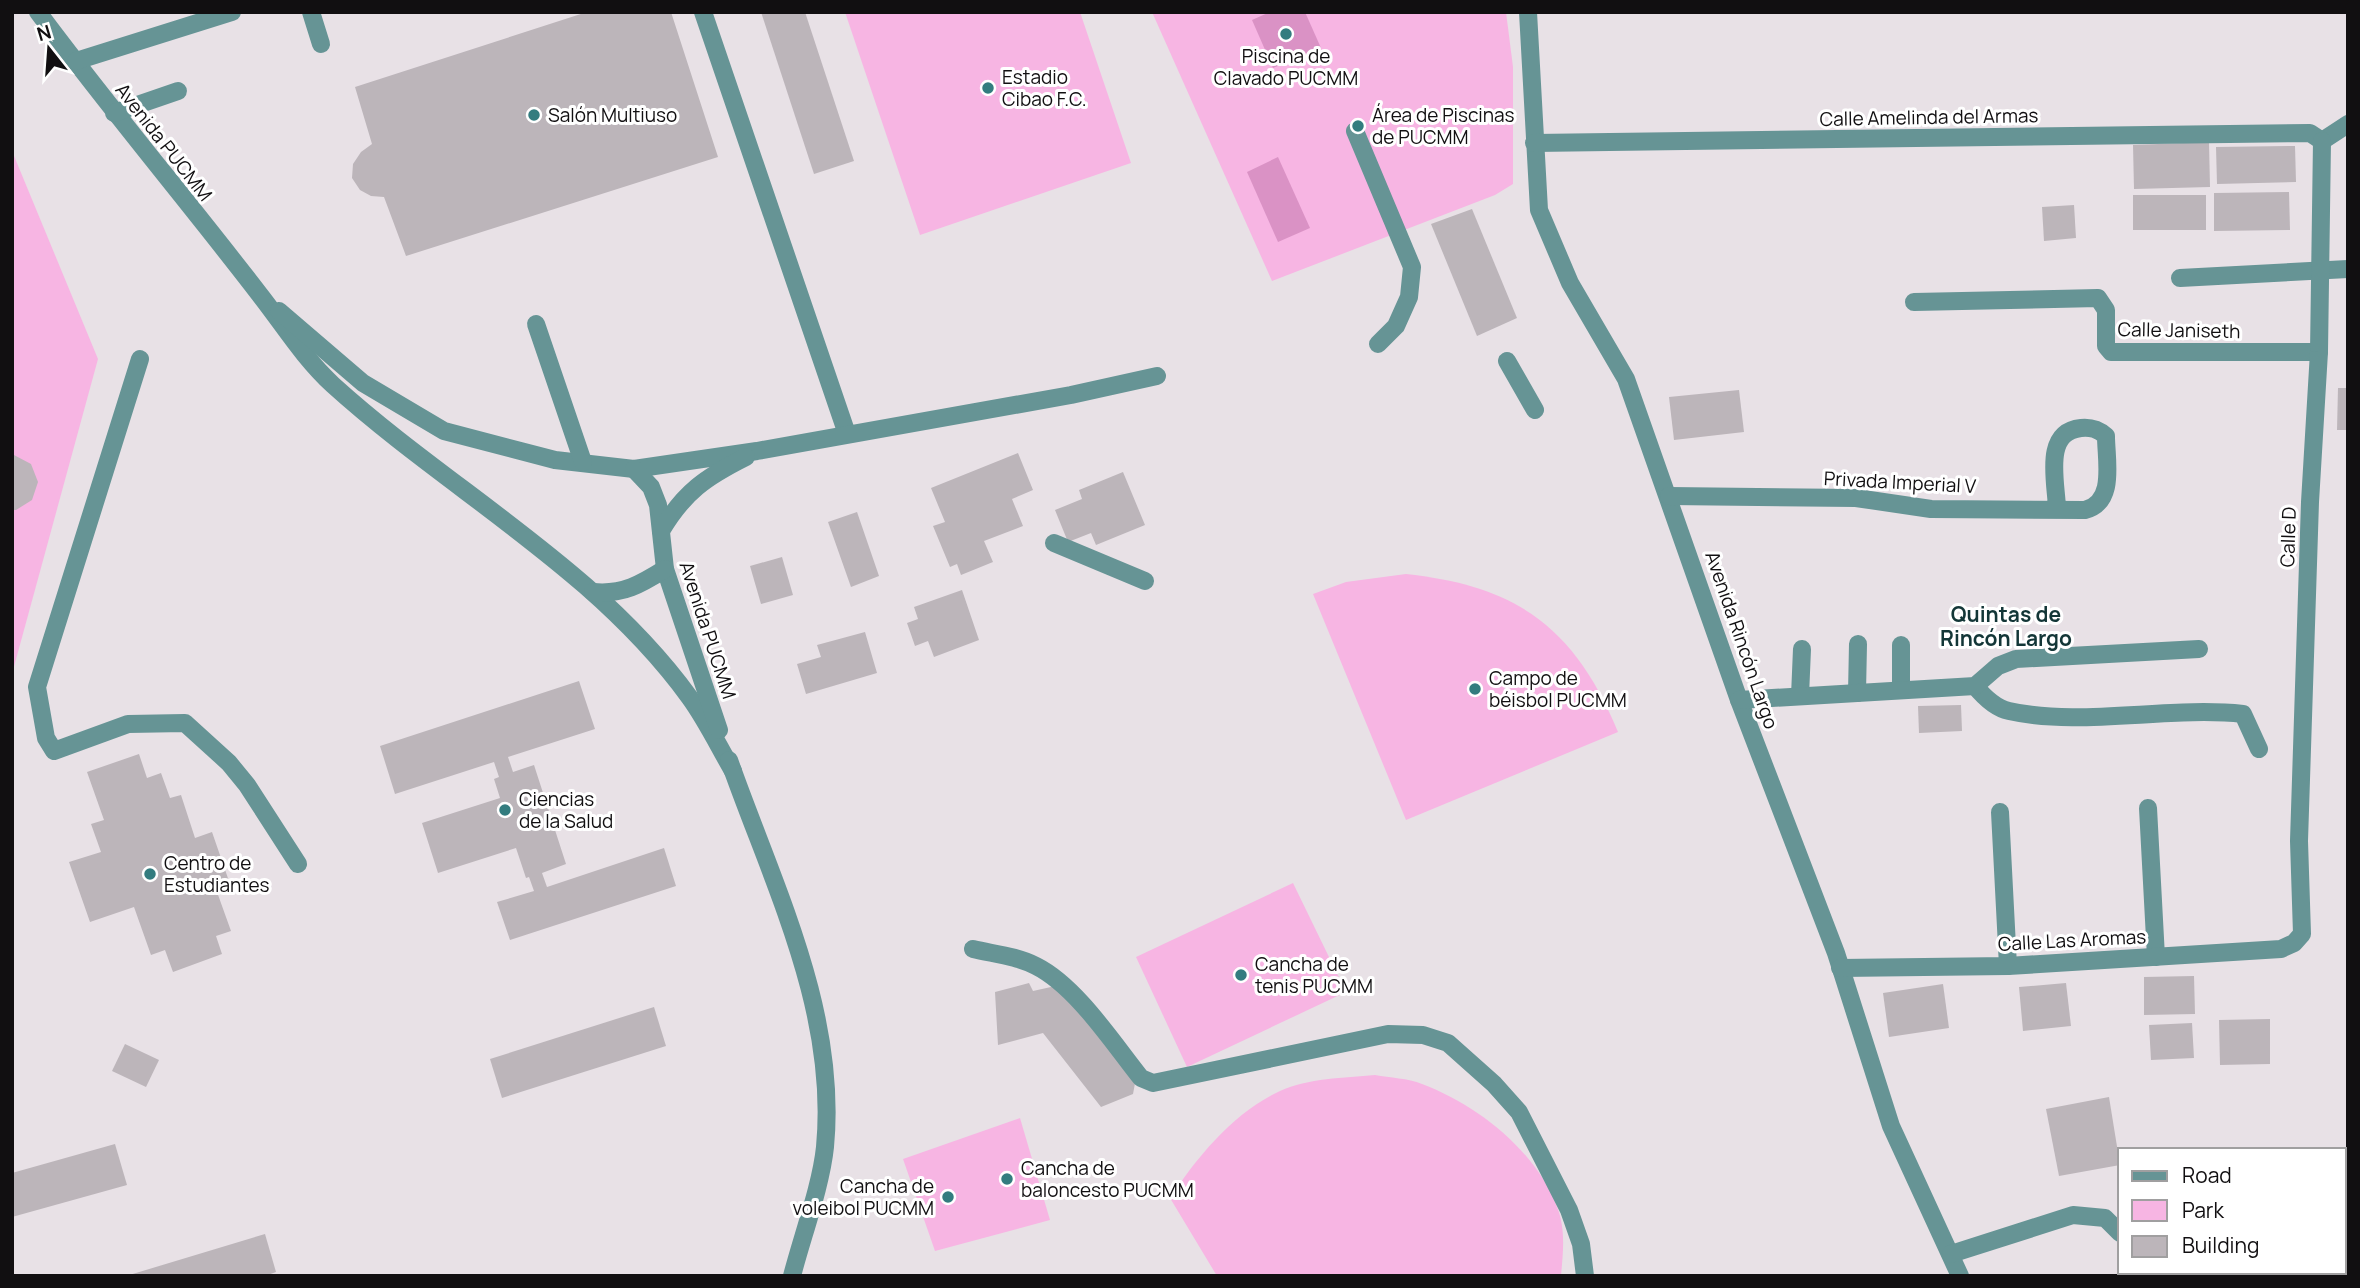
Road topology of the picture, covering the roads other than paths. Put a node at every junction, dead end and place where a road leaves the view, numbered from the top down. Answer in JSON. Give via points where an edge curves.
{"nodes":[{"id":1,"x":38,"y":12,"type":"edge"},
{"id":2,"x":232,"y":12,"type":"edge"},
{"id":3,"x":311,"y":12,"type":"edge"},
{"id":4,"x":703,"y":12,"type":"edge"},
{"id":5,"x":1528,"y":12,"type":"edge"},
{"id":6,"x":321,"y":44,"type":"dead end"},
{"id":7,"x":76,"y":61,"type":"junction"},
{"id":8,"x":177,"y":91,"type":"dead end"},
{"id":9,"x":114,"y":113,"type":"junction"},
{"id":10,"x":2348,"y":124,"type":"edge"},
{"id":11,"x":1355,"y":131,"type":"dead end"},
{"id":12,"x":2322,"y":141,"type":"junction"},
{"id":13,"x":1534,"y":143,"type":"junction"},
{"id":14,"x":2321,"y":269,"type":"junction"},
{"id":15,"x":2348,"y":269,"type":"edge"},
{"id":16,"x":2180,"y":278,"type":"dead end"},
{"id":17,"x":260,"y":295,"type":"junction"},
{"id":18,"x":1914,"y":302,"type":"dead end"},
{"id":19,"x":537,"y":324,"type":"dead end"},
{"id":20,"x":1378,"y":344,"type":"dead end"},
{"id":21,"x":2319,"y":352,"type":"junction"},
{"id":22,"x":140,"y":359,"type":"dead end"},
{"id":23,"x":1507,"y":361,"type":"dead end"},
{"id":24,"x":1157,"y":376,"type":"dead end"},
{"id":25,"x":1535,"y":410,"type":"dead end"},
{"id":26,"x":847,"y":434,"type":"junction"},
{"id":27,"x":757,"y":451,"type":"junction"},
{"id":28,"x":583,"y":462,"type":"junction"},
{"id":29,"x":634,"y":469,"type":"junction"},
{"id":30,"x":1669,"y":496,"type":"junction"},
{"id":31,"x":2057,"y":508,"type":"junction"},
{"id":32,"x":661,"y":531,"type":"junction"},
{"id":33,"x":1054,"y":543,"type":"dead end"},
{"id":34,"x":665,"y":569,"type":"junction"},
{"id":35,"x":1145,"y":581,"type":"dead end"},
{"id":36,"x":593,"y":592,"type":"junction"},
{"id":37,"x":1858,"y":644,"type":"dead end"},
{"id":38,"x":1901,"y":645,"type":"dead end"},
{"id":39,"x":1802,"y":649,"type":"dead end"},
{"id":40,"x":2199,"y":649,"type":"dead end"},
{"id":41,"x":1975,"y":686,"type":"junction"},
{"id":42,"x":1900,"y":690,"type":"junction"},
{"id":43,"x":1857,"y":693,"type":"junction"},
{"id":44,"x":1800,"y":696,"type":"junction"},
{"id":45,"x":1739,"y":700,"type":"junction"},
{"id":46,"x":2259,"y":749,"type":"dead end"},
{"id":47,"x":733,"y":771,"type":"junction"},
{"id":48,"x":2148,"y":808,"type":"dead end"},
{"id":49,"x":2000,"y":812,"type":"dead end"},
{"id":50,"x":298,"y":864,"type":"dead end"},
{"id":51,"x":2302,"y":934,"type":"joint"},
{"id":52,"x":972,"y":949,"type":"dead end"},
{"id":53,"x":2156,"y":957,"type":"junction"},
{"id":54,"x":2008,"y":966,"type":"junction"},
{"id":55,"x":1840,"y":968,"type":"junction"},
{"id":56,"x":2118,"y":1231,"type":"edge"},
{"id":57,"x":1951,"y":1254,"type":"junction"},
{"id":58,"x":792,"y":1276,"type":"edge"},
{"id":59,"x":1585,"y":1276,"type":"edge"},
{"id":60,"x":1961,"y":1276,"type":"edge"}],
"edges":[{"from":1,"to":7,"type":"street","name":"Avenida PUCMM"},
{"from":2,"to":7,"type":"street"},
{"from":3,"to":6,"type":"street"},
{"from":4,"to":26,"type":"street"},
{"from":5,"to":13,"type":"street","name":"Avenida Rincón Largo"},
{"from":7,"to":9,"type":"street","name":"Avenida PUCMM"},
{"from":8,"to":9,"type":"street"},
{"from":9,"to":17,"type":"street","name":"Avenida PUCMM"},
{"from":10,"to":12,"type":"street"},
{"from":11,"to":20,"type":"street","via":[[1412,267],[1409,297],[1396,326]]},
{"from":12,"to":13,"type":"street","name":"Calle Amelinda del Armas","via":[[2310,133]]},
{"from":12,"to":14,"type":"street","name":"Calle D"},
{"from":13,"to":30,"type":"street","name":"Avenida Rincón Largo","via":[[1539,210],[1570,283],[1626,379]]},
{"from":14,"to":15,"type":"street"},
{"from":14,"to":16,"type":"street"},
{"from":14,"to":21,"type":"street","name":"Calle D"},
{"from":17,"to":28,"type":"street","name":"Avenida PUCMM","via":[[363,383],[444,430],[555,460]]},
{"from":17,"to":36,"type":"street","name":"Avenida PUCMM","via":[[296,348],[332,384]]},
{"from":18,"to":21,"type":"street","name":"Calle Janiseth","via":[[2098,298],[2106,310],[2106,346],[2111,352]]},
{"from":19,"to":28,"type":"street"},
{"from":21,"to":51,"type":"street","name":"Calle D","via":[[2300,828]]},
{"from":22,"to":50,"type":"street","via":[[37,687],[46,738],[54,751],[128,724],[185,723],[241,778]]},
{"from":23,"to":25,"type":"street"},
{"from":24,"to":26,"type":"street"},
{"from":26,"to":27,"type":"street"},
{"from":27,"to":29,"type":"street"},
{"from":27,"to":32,"type":"street","via":[[709,476],[678,503]]},
{"from":28,"to":29,"type":"street","name":"Avenida PUCMM"},
{"from":29,"to":32,"type":"street","name":"Avenida PUCMM","via":[[651,487]]},
{"from":30,"to":31,"type":"street","name":"Privada Imperial V","via":[[1856,498],[1931,509]]},
{"from":30,"to":45,"type":"street","name":"Avenida Rincón Largo"},
{"from":31,"to":31,"type":"street","name":"Privada Imperial V","via":[[2085,510],[2099,504],[2105,494],[2106,436],[2093,428],[2060,438],[2055,448]]},
{"from":32,"to":34,"type":"street","name":"Avenida PUCMM"},
{"from":33,"to":35,"type":"street"},
{"from":34,"to":36,"type":"street","via":[[633,589]]},
{"from":34,"to":47,"type":"street","name":"Avenida PUCMM"},
{"from":36,"to":47,"type":"street","name":"Avenida PUCMM","via":[[690,698]]},
{"from":37,"to":43,"type":"street"},
{"from":38,"to":42,"type":"street"},
{"from":39,"to":44,"type":"street"},
{"from":40,"to":41,"type":"street","via":[[2016,659],[1998,666]]},
{"from":41,"to":42,"type":"street"},
{"from":41,"to":46,"type":"street","via":[[1987,700],[2007,711],[2063,716],[2243,714]]},
{"from":42,"to":43,"type":"street"},
{"from":43,"to":44,"type":"street"},
{"from":44,"to":45,"type":"street"},
{"from":45,"to":55,"type":"street","name":"Avenida Rincón Largo"},
{"from":47,"to":58,"type":"street","name":"Avenida PUCMM","via":[[766,851],[818,1017],[827,1077],[825,1150]]},
{"from":48,"to":53,"type":"street"},
{"from":49,"to":54,"type":"street"},
{"from":51,"to":53,"type":"street","name":"Calle Las Aromas","via":[[2281,949]]},
{"from":52,"to":59,"type":"street","via":[[1020,960],[1050,974],[1141,1078],[1153,1083],[1388,1034],[1423,1035],[1448,1043],[1519,1112],[1569,1210],[1581,1244]]},
{"from":53,"to":54,"type":"street","name":"Calle Las Aromas"},
{"from":54,"to":55,"type":"street","name":"Calle Las Aromas"},
{"from":55,"to":57,"type":"street","name":"Avenida Rincón Largo","via":[[1891,1126]]},
{"from":56,"to":57,"type":"street","via":[[2105,1218],[2073,1215]]},
{"from":57,"to":60,"type":"street","name":"Avenida Rincón Largo"}]}
